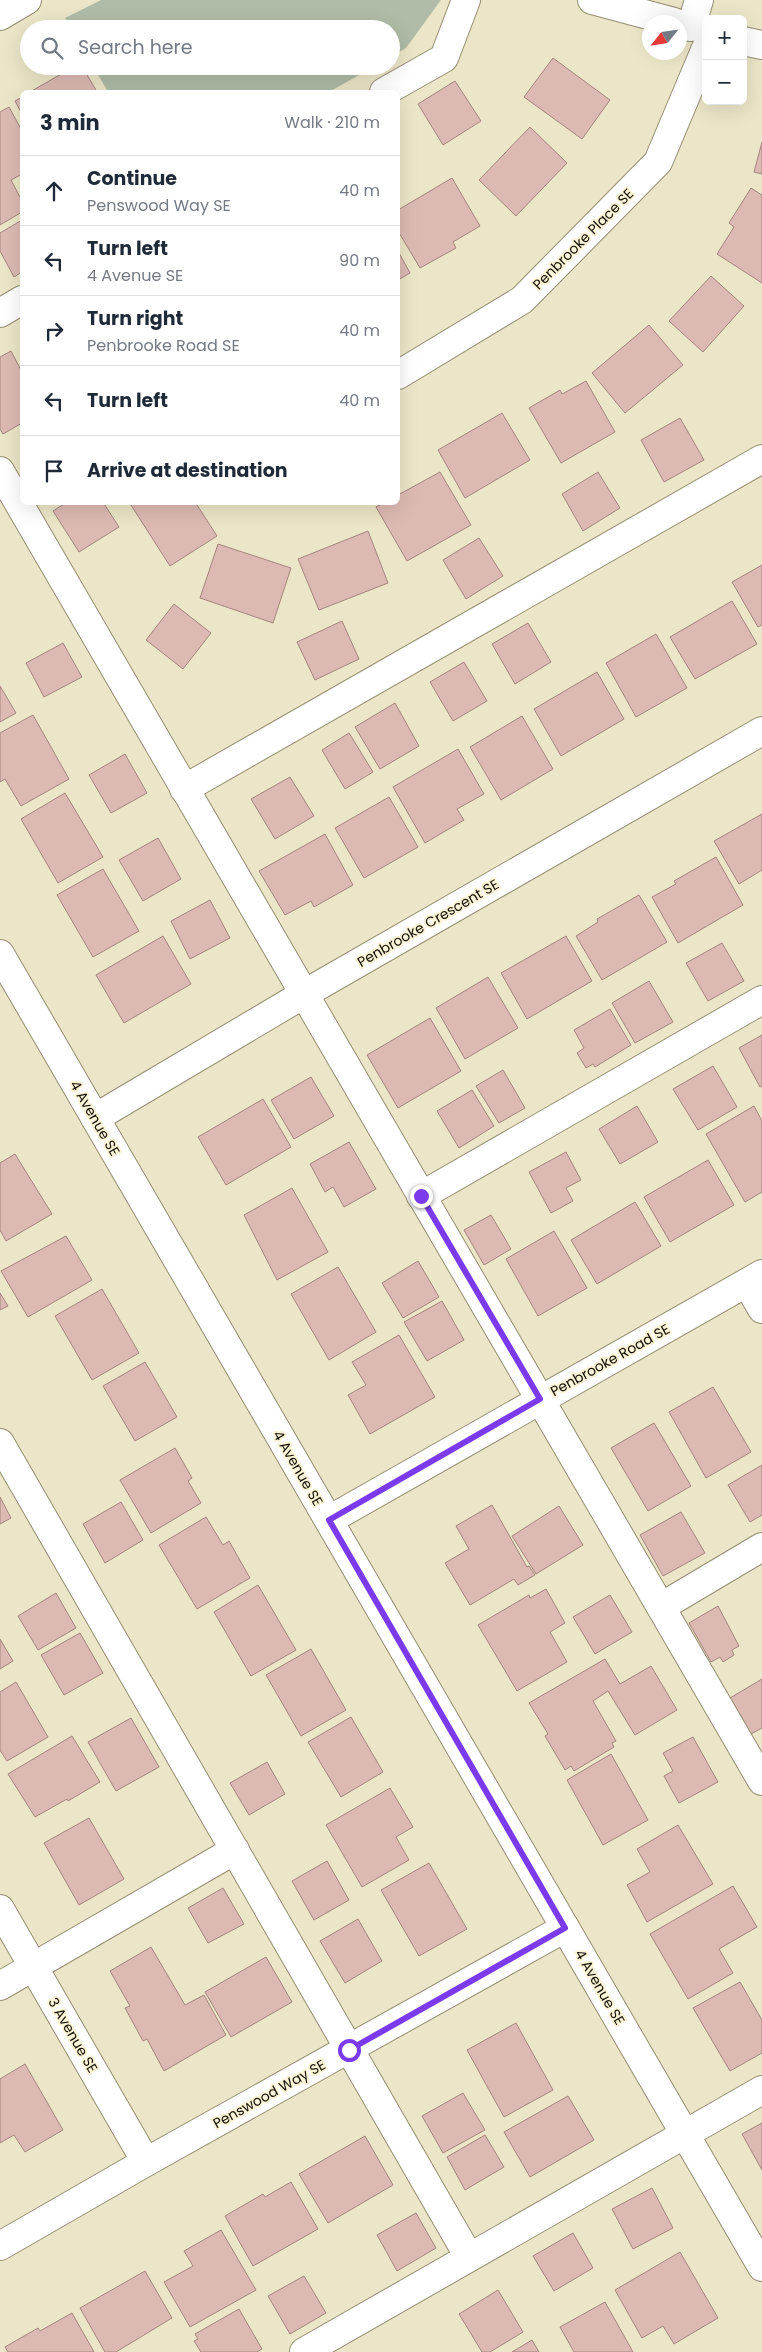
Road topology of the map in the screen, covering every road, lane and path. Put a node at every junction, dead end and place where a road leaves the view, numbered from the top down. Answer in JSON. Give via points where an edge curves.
{"nodes":[{"id":1,"x":27,"y":0,"type":"edge"},
{"id":2,"x":466,"y":0,"type":"edge"},
{"id":3,"x":592,"y":0,"type":"edge"},
{"id":4,"x":699,"y":0,"type":"edge"},
{"id":5,"x":0,"y":16,"type":"edge"},
{"id":6,"x":691,"y":30,"type":"edge"},
{"id":7,"x":747,"y":41,"type":"edge"},
{"id":8,"x":762,"y":45,"type":"edge"},
{"id":9,"x":388,"y":90,"type":"edge"},
{"id":10,"x":20,"y":301,"type":"edge"},
{"id":11,"x":0,"y":313,"type":"edge"},
{"id":12,"x":400,"y":374,"type":"edge"},
{"id":13,"x":762,"y":459,"type":"edge"},
{"id":14,"x":0,"y":471,"type":"edge"},
{"id":15,"x":762,"y":731,"type":"edge"},
{"id":16,"x":184,"y":789,"type":"junction"},
{"id":17,"x":0,"y":954,"type":"edge"},
{"id":18,"x":304,"y":994,"type":"junction"},
{"id":19,"x":762,"y":1000,"type":"edge"},
{"id":20,"x":95,"y":1118,"type":"junction"},
{"id":21,"x":421,"y":1196,"type":"junction"},
{"id":22,"x":755,"y":1279,"type":"edge"},
{"id":23,"x":762,"y":1308,"type":"edge"},
{"id":24,"x":540,"y":1399,"type":"junction"},
{"id":25,"x":0,"y":1443,"type":"edge"},
{"id":26,"x":329,"y":1520,"type":"junction"},
{"id":27,"x":762,"y":1547,"type":"edge"},
{"id":28,"x":661,"y":1607,"type":"junction"},
{"id":29,"x":762,"y":1781,"type":"edge"},
{"id":30,"x":235,"y":1850,"type":"junction"},
{"id":31,"x":0,"y":1909,"type":"edge"},
{"id":32,"x":565,"y":1928,"type":"junction"},
{"id":33,"x":34,"y":1966,"type":"junction"},
{"id":34,"x":0,"y":1986,"type":"edge"},
{"id":35,"x":349,"y":2050,"type":"junction"},
{"id":36,"x":762,"y":2090,"type":"edge"},
{"id":37,"x":685,"y":2133,"type":"junction"},
{"id":38,"x":146,"y":2162,"type":"junction"},
{"id":39,"x":0,"y":2246,"type":"edge"},
{"id":40,"x":469,"y":2257,"type":"junction"},
{"id":41,"x":762,"y":2267,"type":"edge"},
{"id":42,"x":304,"y":2352,"type":"edge"}],
"edges":[{"from":1,"to":5,"type":"street"},
{"from":2,"to":9,"type":"street","via":[[444,58]]},
{"from":3,"to":6,"type":"street"},
{"from":4,"to":6,"type":"street","name":"Penbrooke Place SE"},
{"from":6,"to":12,"type":"street","name":"Penbrooke Place SE","via":[[658,162],[522,300]]},
{"from":7,"to":8,"type":"street"},
{"from":10,"to":11,"type":"street"},
{"from":13,"to":16,"type":"street"},
{"from":14,"to":16,"type":"street"},
{"from":15,"to":18,"type":"street","name":"Penbrooke Crescent SE"},
{"from":16,"to":18,"type":"street"},
{"from":17,"to":20,"type":"street","name":"4 Avenue SE"},
{"from":18,"to":20,"type":"street","name":"Penbrooke Crescent SE"},
{"from":18,"to":21,"type":"street"},
{"from":19,"to":21,"type":"street"},
{"from":20,"to":26,"type":"street","name":"4 Avenue SE"},
{"from":21,"to":24,"type":"street"},
{"from":22,"to":23,"type":"street"},
{"from":22,"to":24,"type":"street","name":"Penbrooke Road SE"},
{"from":24,"to":26,"type":"street","name":"Penbrooke Road SE"},
{"from":24,"to":28,"type":"street"},
{"from":25,"to":30,"type":"street"},
{"from":26,"to":32,"type":"street","name":"4 Avenue SE"},
{"from":27,"to":28,"type":"street"},
{"from":28,"to":29,"type":"street"},
{"from":30,"to":33,"type":"street"},
{"from":30,"to":35,"type":"street"},
{"from":31,"to":33,"type":"street","name":"3 Avenue SE"},
{"from":32,"to":35,"type":"street","name":"Penswood Way SE"},
{"from":32,"to":37,"type":"street","name":"4 Avenue SE"},
{"from":33,"to":34,"type":"street"},
{"from":33,"to":38,"type":"street","name":"3 Avenue SE"},
{"from":35,"to":38,"type":"street","name":"Penswood Way SE"},
{"from":35,"to":40,"type":"street"},
{"from":36,"to":37,"type":"street"},
{"from":37,"to":40,"type":"street"},
{"from":37,"to":41,"type":"street","name":"4 Avenue SE"},
{"from":38,"to":39,"type":"street","name":"Penswood Way SE"},
{"from":40,"to":42,"type":"street"}]}
